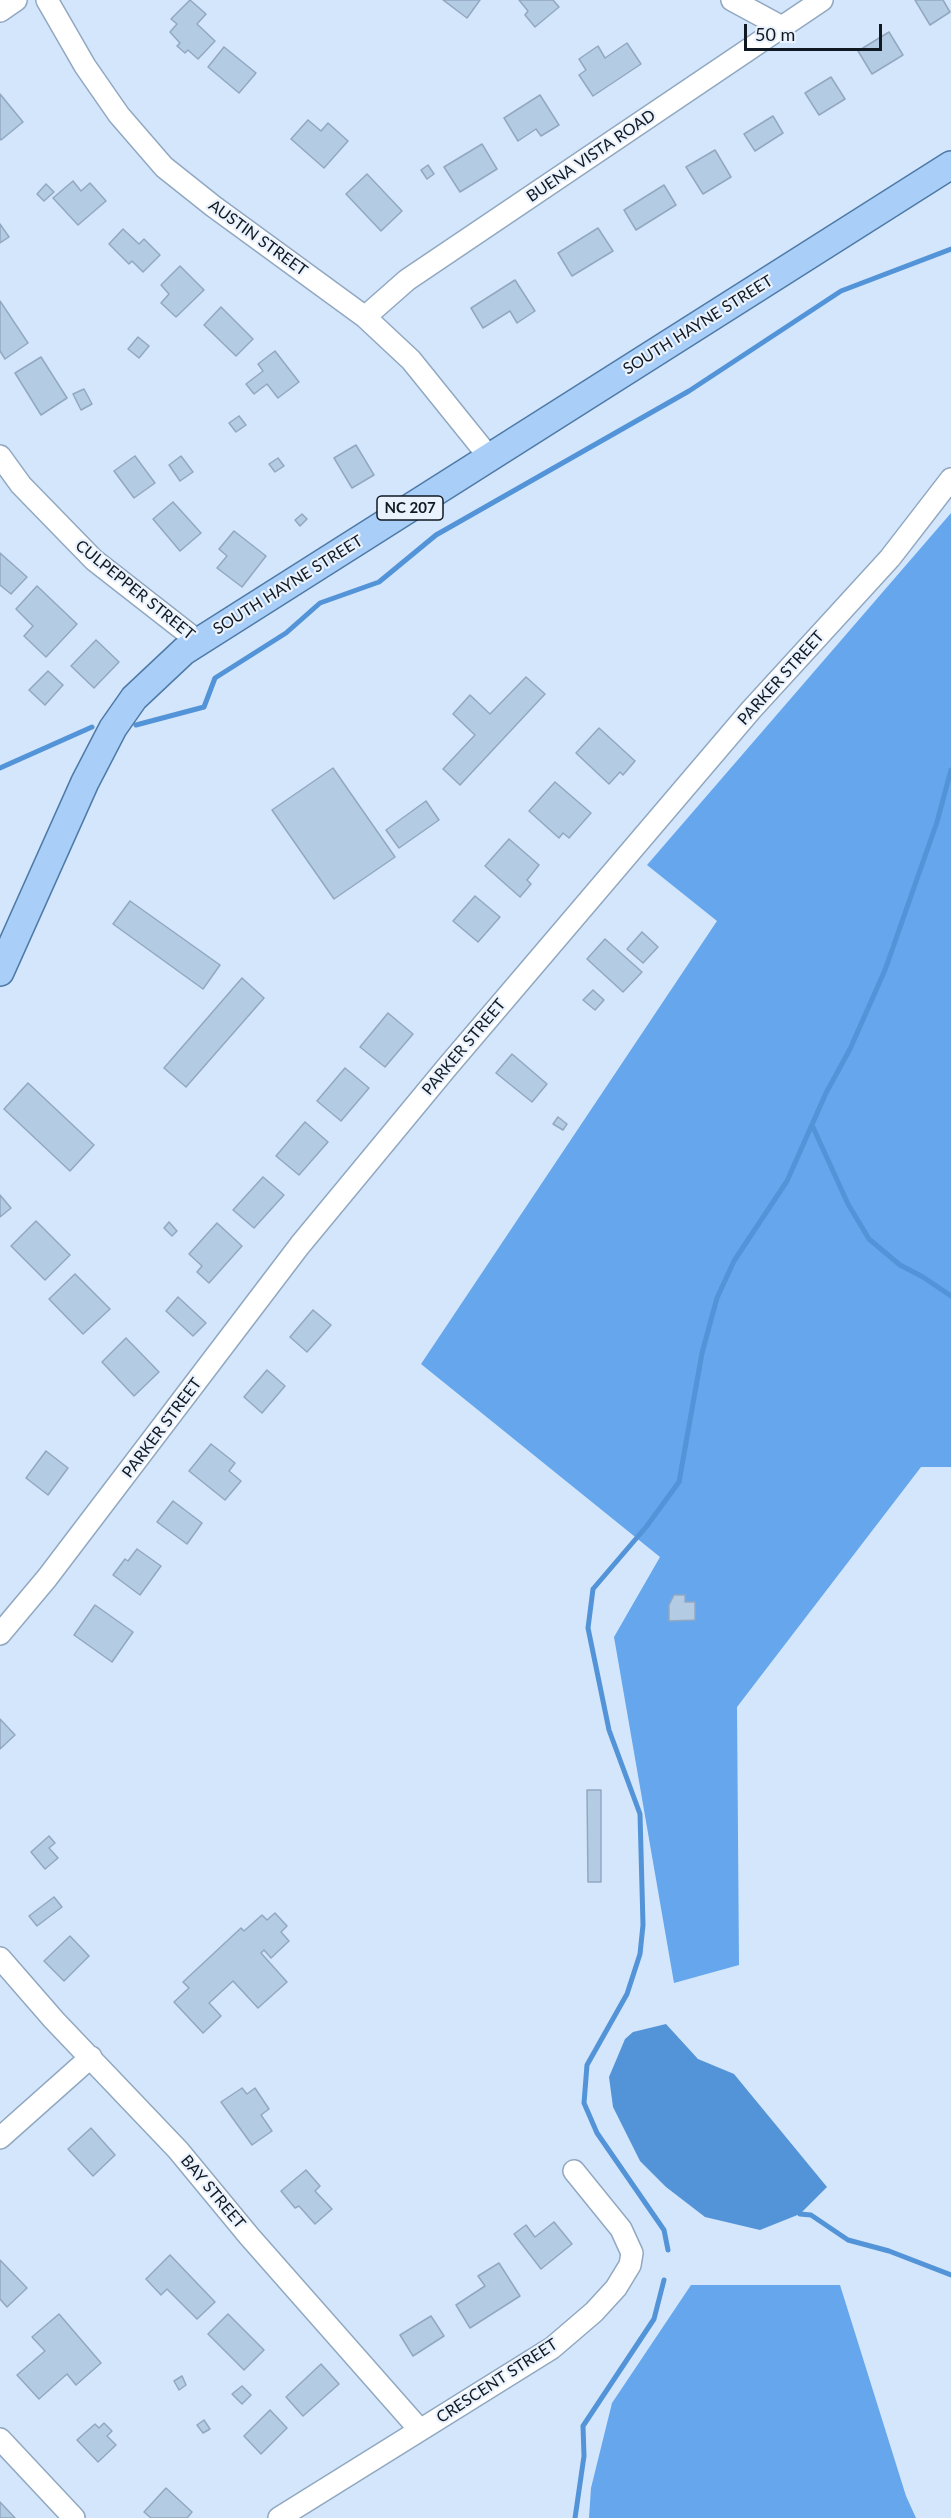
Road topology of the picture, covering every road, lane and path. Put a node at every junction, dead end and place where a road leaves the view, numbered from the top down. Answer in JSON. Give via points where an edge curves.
{"nodes":[{"id":1,"x":16,"y":0,"type":"edge"},
{"id":2,"x":47,"y":0,"type":"edge"},
{"id":3,"x":732,"y":0,"type":"edge"},
{"id":4,"x":822,"y":0,"type":"edge"},
{"id":5,"x":0,"y":11,"type":"edge"},
{"id":6,"x":782,"y":27,"type":"junction"},
{"id":7,"x":951,"y":165,"type":"edge"},
{"id":8,"x":365,"y":317,"type":"junction"},
{"id":9,"x":0,"y":456,"type":"edge"},
{"id":10,"x":490,"y":458,"type":"junction"},
{"id":11,"x":951,"y":479,"type":"edge"},
{"id":12,"x":199,"y":642,"type":"junction"},
{"id":13,"x":8,"y":943,"type":"edge"},
{"id":14,"x":0,"y":972,"type":"edge"},
{"id":15,"x":0,"y":1634,"type":"edge"},
{"id":16,"x":0,"y":1958,"type":"edge"},
{"id":17,"x":91,"y":2057,"type":"junction"},
{"id":18,"x":0,"y":2138,"type":"edge"},
{"id":19,"x":574,"y":2171,"type":"dead end"},
{"id":20,"x":420,"y":2430,"type":"junction"},
{"id":21,"x":0,"y":2439,"type":"edge"},
{"id":22,"x":284,"y":2517,"type":"edge"},
{"id":23,"x":74,"y":2518,"type":"edge"}],
"edges":[{"from":1,"to":5,"type":"street"},
{"from":2,"to":8,"type":"street","name":"AUSTIN STREET","via":[[119,115],[164,167]]},
{"from":3,"to":6,"type":"street"},
{"from":4,"to":6,"type":"street","name":"BUENA VISTA ROAD"},
{"from":6,"to":8,"type":"street","name":"BUENA VISTA ROAD","via":[[416,274]]},
{"from":7,"to":10,"type":"main road","name":"SOUTH HAYNE STREET","number":"NC 207"},
{"from":8,"to":10,"type":"street","name":"AUSTIN STREET","via":[[411,360]]},
{"from":9,"to":12,"type":"street","name":"CULPEPPER STREET","via":[[21,485],[94,560]]},
{"from":10,"to":12,"type":"main road","name":"SOUTH HAYNE STREET","number":"NC 207"},
{"from":11,"to":15,"type":"street","name":"PARKER STREET","via":[[890,558],[751,710],[300,1245],[54,1569]]},
{"from":12,"to":13,"type":"main road","name":"SOUTH HAYNE STREET","number":"NC 207","via":[[134,698],[113,728]]},
{"from":13,"to":14,"type":"main road","name":"SOUTH HAYNE STREET","number":"NC 207"},
{"from":16,"to":17,"type":"street","name":"BAY STREET"},
{"from":17,"to":18,"type":"street"},
{"from":17,"to":20,"type":"street","name":"BAY STREET","via":[[178,2150]]},
{"from":19,"to":20,"type":"street","name":"CRESCENT STREET","via":[[621,2229],[632,2253],[630,2265],[594,2312],[552,2348]]},
{"from":20,"to":22,"type":"street","name":"CRESCENT STREET"},
{"from":21,"to":23,"type":"street"}]}
